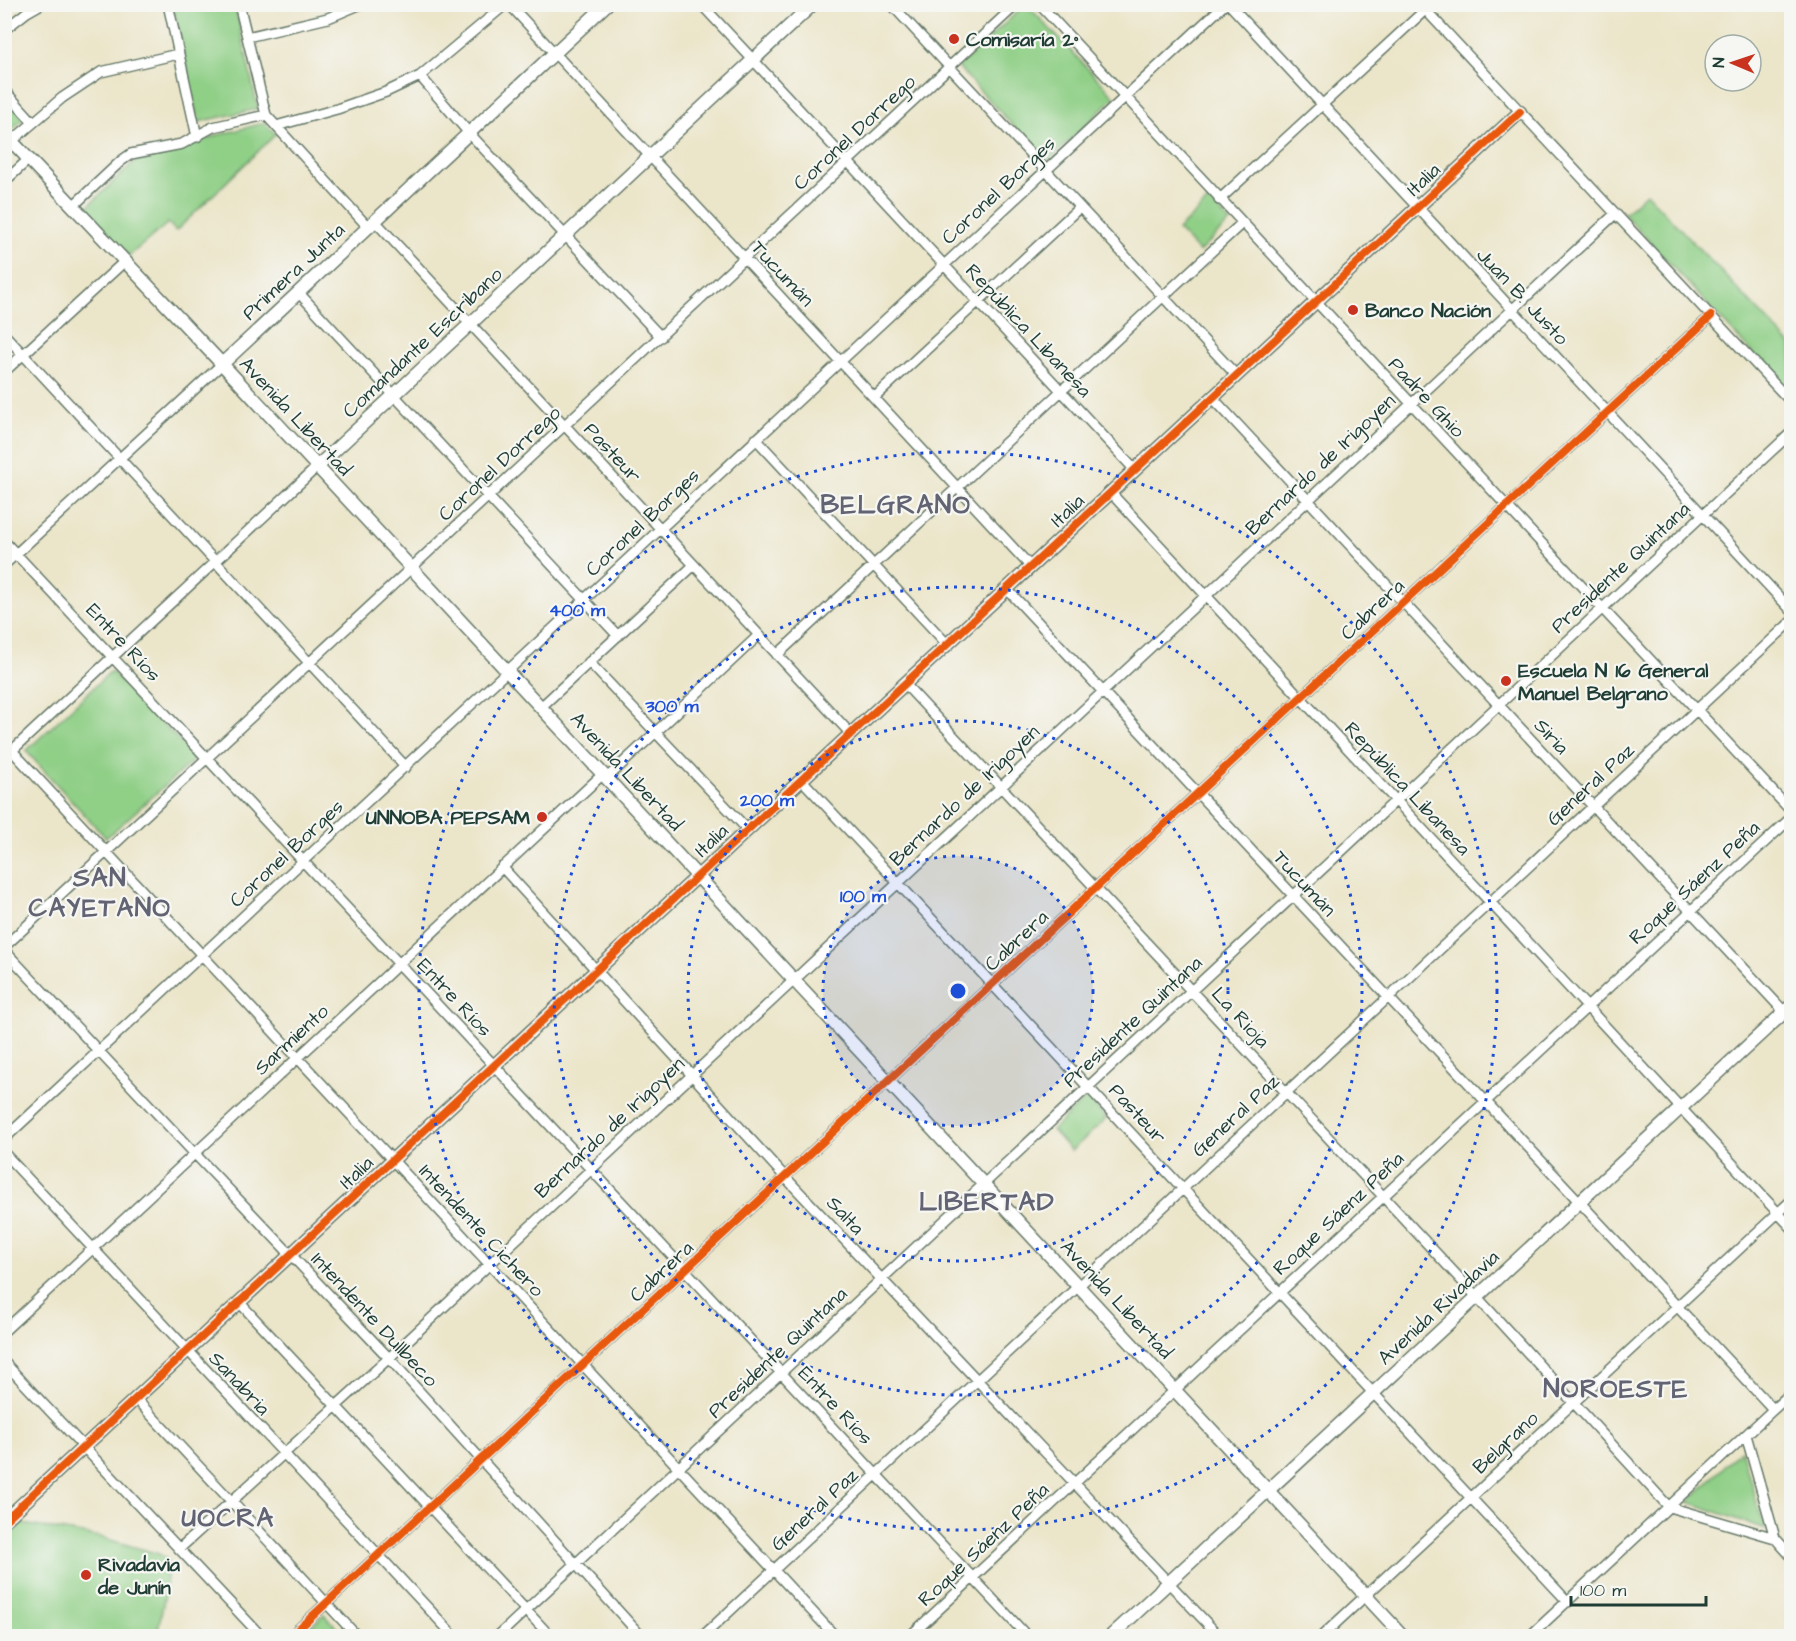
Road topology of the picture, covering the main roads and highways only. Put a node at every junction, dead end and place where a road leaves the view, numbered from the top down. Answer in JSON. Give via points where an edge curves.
{"nodes":[{"id":1,"x":607,"y":4,"type":"edge"},
{"id":2,"x":813,"y":4,"type":"edge"},
{"id":3,"x":1520,"y":112,"type":"road end"},
{"id":4,"x":8,"y":137,"type":"edge"},
{"id":5,"x":222,"y":364,"type":"junction"},
{"id":6,"x":317,"y":467,"type":"junction"},
{"id":7,"x":697,"y":875,"type":"junction"},
{"id":8,"x":1789,"y":1012,"type":"edge"},
{"id":9,"x":1267,"y":1491,"type":"junction"},
{"id":10,"x":4,"y":1521,"type":"edge"},
{"id":11,"x":1111,"y":1636,"type":"edge"},
{"id":12,"x":1403,"y":1636,"type":"edge"}],
"edges":[{"from":1,"to":5,"type":"main road","name":"Primera Junta"},
{"from":2,"to":6,"type":"main road","name":"Comandante Escribano"},
{"from":3,"to":7,"type":"main road","name":"Italia"},
{"from":4,"to":5,"type":"main road","name":"Avenida Libertad"},
{"from":5,"to":6,"type":"main road","name":"Avenida Libertad"},
{"from":6,"to":7,"type":"main road","name":"Avenida Libertad"},
{"from":7,"to":9,"type":"main road","name":"Avenida Libertad"},
{"from":7,"to":10,"type":"main road","name":"Italia"},
{"from":8,"to":9,"type":"main road","name":"Avenida Rivadavia"},
{"from":9,"to":11,"type":"main road","name":"Avenida Rivadavia"},
{"from":9,"to":12,"type":"main road","name":"Avenida Libertad"}]}
